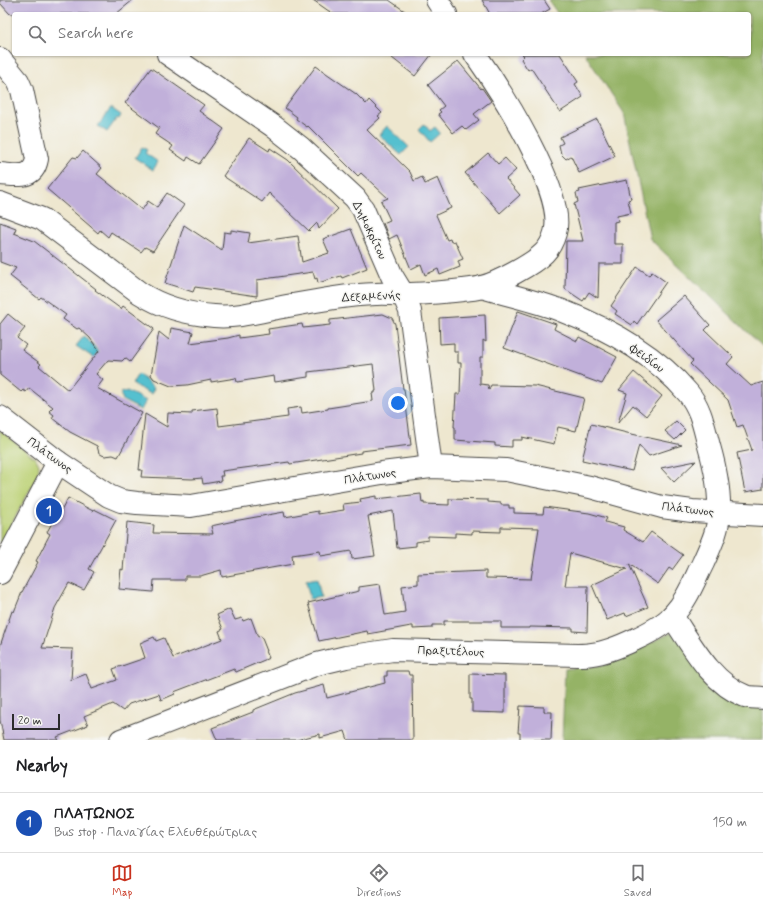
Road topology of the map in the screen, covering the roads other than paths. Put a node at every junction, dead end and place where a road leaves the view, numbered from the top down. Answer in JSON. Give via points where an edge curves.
{"nodes":[{"id":1,"x":437,"y":0,"type":"edge"},
{"id":2,"x":445,"y":12,"type":"edge"},
{"id":3,"x":171,"y":56,"type":"edge"},
{"id":4,"x":476,"y":56,"type":"edge"},
{"id":5,"x":0,"y":59,"type":"edge"},
{"id":6,"x":0,"y":174,"type":"edge"},
{"id":7,"x":0,"y":203,"type":"edge"},
{"id":8,"x":482,"y":287,"type":"junction"},
{"id":9,"x":404,"y":294,"type":"junction"},
{"id":10,"x":0,"y":417,"type":"edge"},
{"id":11,"x":58,"y":462,"type":"junction"},
{"id":12,"x":431,"y":467,"type":"junction"},
{"id":13,"x":719,"y":513,"type":"junction"},
{"id":14,"x":763,"y":515,"type":"edge"},
{"id":15,"x":0,"y":573,"type":"edge"},
{"id":16,"x":672,"y":616,"type":"junction"},
{"id":17,"x":763,"y":698,"type":"edge"},
{"id":18,"x":121,"y":740,"type":"edge"}],
"edges":[{"from":1,"to":2,"type":"street"},
{"from":3,"to":9,"type":"street","name":"Δημοκρίτου","via":[[284,135],[355,198],[363,209],[392,276]]},
{"from":4,"to":8,"type":"street","name":"Δεξαμενής","via":[[492,77],[536,158],[553,200],[556,222],[555,233],[546,252],[536,260]]},
{"from":5,"to":6,"type":"street","via":[[22,90],[37,159],[36,167],[30,173]]},
{"from":7,"to":9,"type":"street","name":"Δεξαμενής","via":[[42,219],[140,293],[170,308],[214,316],[242,314],[314,301],[376,294]]},
{"from":8,"to":9,"type":"street","name":"Δεξαμενής"},
{"from":8,"to":13,"type":"street","name":"Φειδίου","via":[[560,310],[600,327],[656,362],[675,380],[697,405],[702,418],[718,486]]},
{"from":9,"to":12,"type":"street","name":"Δημοκρίτου","via":[[410,311]]},
{"from":10,"to":11,"type":"street","name":"Πλάτωνος"},
{"from":11,"to":12,"type":"street","name":"Πλάτωνος","via":[[110,496],[121,500],[191,506]]},
{"from":11,"to":15,"type":"street"},
{"from":12,"to":13,"type":"street","name":"Πλάτωνος","via":[[506,470],[590,487],[662,507]]},
{"from":13,"to":14,"type":"street","name":"Πλάτωνος"},
{"from":13,"to":16,"type":"street","name":"Πραξιτέλους","via":[[714,540],[683,604]]},
{"from":16,"to":17,"type":"street","via":[[715,676],[732,690],[746,697]]},
{"from":16,"to":18,"type":"street","name":"Πραξιτέλους","via":[[638,637],[594,654],[409,650],[346,657],[317,664]]}]}
